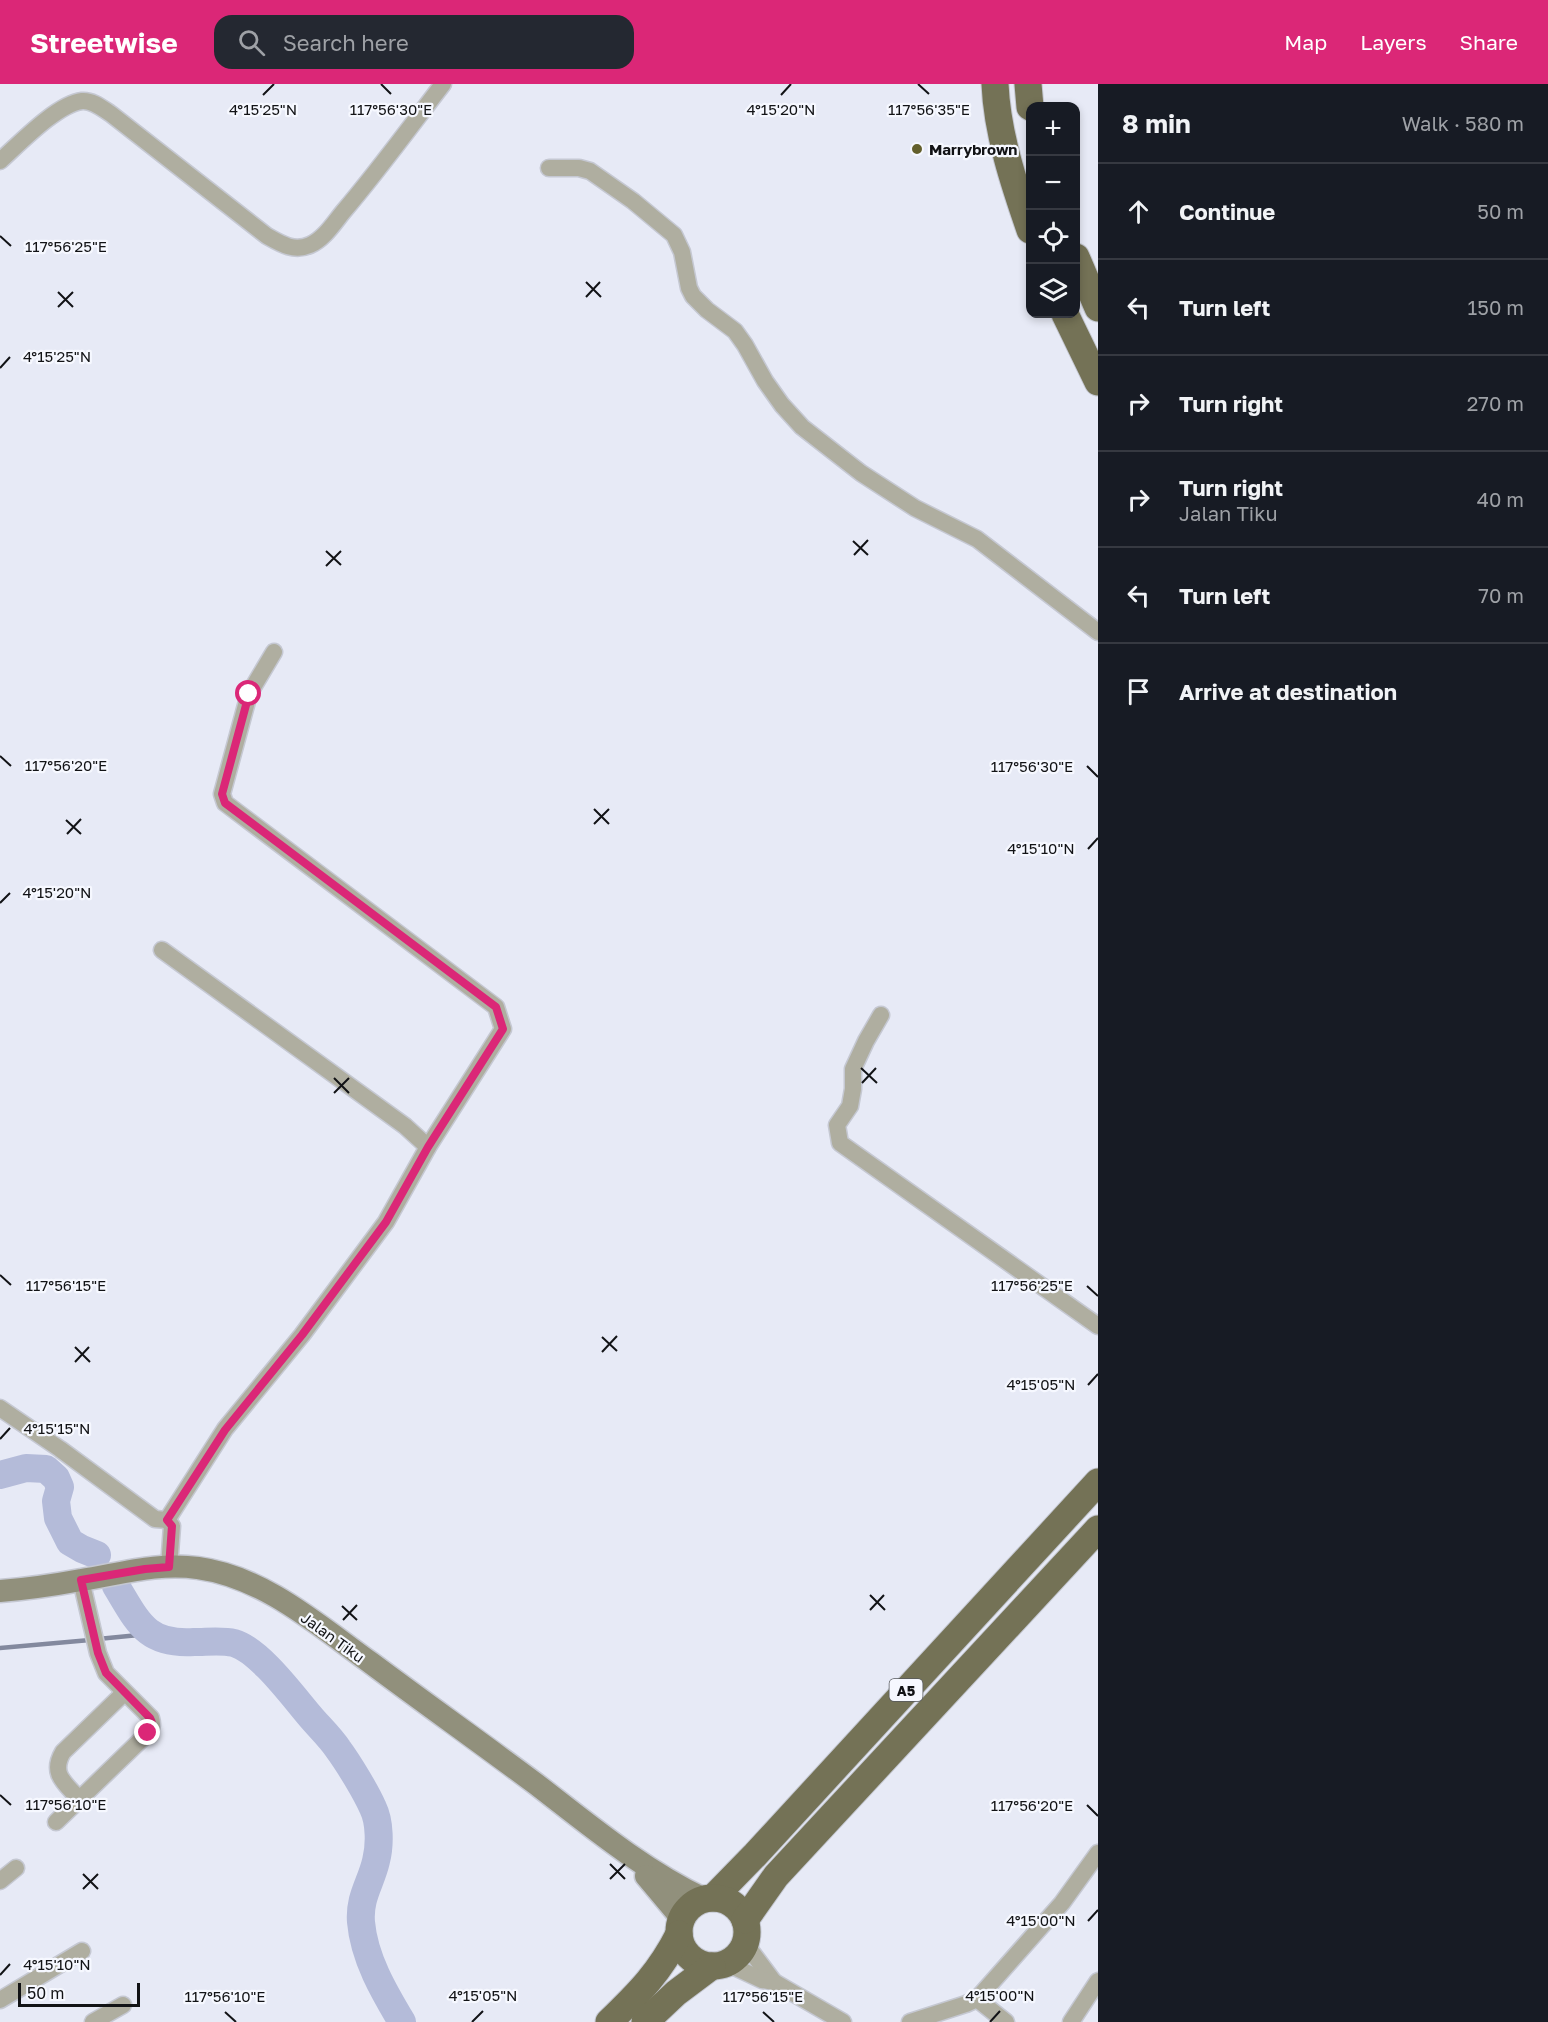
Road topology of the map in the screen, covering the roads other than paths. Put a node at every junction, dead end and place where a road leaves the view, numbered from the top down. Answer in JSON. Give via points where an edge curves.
{"nodes":[{"id":1,"x":443,"y":84,"type":"edge"},
{"id":2,"x":1028,"y":84,"type":"edge"},
{"id":3,"x":991,"y":86,"type":"edge"},
{"id":4,"x":1030,"y":102,"type":"edge"},
{"id":5,"x":0,"y":161,"type":"edge"},
{"id":6,"x":549,"y":168,"type":"dead end"},
{"id":7,"x":1026,"y":218,"type":"edge"},
{"id":8,"x":1079,"y":264,"type":"edge"},
{"id":9,"x":1098,"y":308,"type":"edge"},
{"id":10,"x":1067,"y":318,"type":"edge"},
{"id":11,"x":1098,"y":382,"type":"edge"},
{"id":12,"x":1098,"y":632,"type":"edge"},
{"id":13,"x":274,"y":652,"type":"dead end"},
{"id":14,"x":162,"y":950,"type":"dead end"},
{"id":15,"x":881,"y":1016,"type":"dead end"},
{"id":16,"x":428,"y":1147,"type":"junction"},
{"id":17,"x":1098,"y":1326,"type":"edge"},
{"id":18,"x":0,"y":1408,"type":"edge"},
{"id":19,"x":1098,"y":1482,"type":"edge"},
{"id":20,"x":167,"y":1520,"type":"junction"},
{"id":21,"x":1098,"y":1529,"type":"edge"},
{"id":22,"x":169,"y":1567,"type":"junction"},
{"id":23,"x":81,"y":1580,"type":"junction"},
{"id":24,"x":0,"y":1591,"type":"edge"},
{"id":25,"x":124,"y":1693,"type":"junction"},
{"id":26,"x":79,"y":1799,"type":"junction"},
{"id":27,"x":56,"y":1822,"type":"dead end"},
{"id":28,"x":618,"y":1847,"type":"junction"},
{"id":29,"x":1098,"y":1853,"type":"edge"},
{"id":30,"x":16,"y":1868,"type":"dead end"},
{"id":31,"x":0,"y":1881,"type":"edge"},
{"id":32,"x":708,"y":1899,"type":"junction"},
{"id":33,"x":680,"y":1927,"type":"junction"},
{"id":34,"x":745,"y":1931,"type":"junction"},
{"id":35,"x":82,"y":1951,"type":"dead end"},
{"id":36,"x":719,"y":1965,"type":"junction"},
{"id":37,"x":1098,"y":1980,"type":"edge"},
{"id":38,"x":774,"y":1982,"type":"junction"},
{"id":39,"x":977,"y":1998,"type":"junction"},
{"id":40,"x":0,"y":2000,"type":"edge"},
{"id":41,"x":123,"y":2005,"type":"dead end"},
{"id":42,"x":93,"y":2022,"type":"edge"},
{"id":43,"x":609,"y":2022,"type":"edge"},
{"id":44,"x":645,"y":2022,"type":"edge"},
{"id":45,"x":843,"y":2022,"type":"edge"},
{"id":46,"x":910,"y":2022,"type":"edge"},
{"id":47,"x":1006,"y":2022,"type":"edge"},
{"id":48,"x":1071,"y":2022,"type":"edge"}],
"edges":[{"from":1,"to":5,"type":"street","via":[[323,235],[298,248],[267,236],[98,105],[84,101],[69,105]]},
{"from":2,"to":4,"type":"highway"},
{"from":3,"to":7,"type":"highway"},
{"from":6,"to":12,"type":"street","via":[[590,171],[674,235],[693,296],[735,331],[782,405],[810,434],[906,502],[976,539]]},
{"from":8,"to":9,"type":"highway"},
{"from":10,"to":11,"type":"highway"},
{"from":13,"to":16,"type":"street","via":[[249,694],[222,794],[225,803],[496,1007],[503,1029]]},
{"from":14,"to":16,"type":"street","via":[[405,1126]]},
{"from":15,"to":17,"type":"street","via":[[853,1069],[850,1106],[837,1125],[840,1143]]},
{"from":16,"to":20,"type":"street","via":[[386,1222],[225,1430]]},
{"from":18,"to":20,"type":"street","via":[[155,1519]]},
{"from":19,"to":32,"type":"highway","number":"A5","via":[[787,1821]]},
{"from":20,"to":22,"type":"street","via":[[172,1526]]},
{"from":21,"to":34,"type":"highway","number":"A5","via":[[776,1876]]},
{"from":22,"to":23,"type":"main road","name":"Jalan Tiku"},
{"from":22,"to":28,"type":"main road","name":"Jalan Tiku","via":[[223,1572],[288,1604]]},
{"from":23,"to":24,"type":"main road","name":"Jalan Tiku"},
{"from":23,"to":25,"type":"street","via":[[98,1653],[106,1673]]},
{"from":25,"to":26,"type":"street","via":[[57,1762],[57,1771]]},
{"from":25,"to":26,"type":"street","via":[[150,1718],[152,1728]]},
{"from":26,"to":27,"type":"street"},
{"from":28,"to":32,"type":"main road","name":"Jalan Tiku","via":[[676,1886]]},
{"from":28,"to":33,"type":"main road","name":"Jalan Tiku","via":[[666,1898]]},
{"from":29,"to":39,"type":"street","via":[[1062,1903]]},
{"from":30,"to":31,"type":"street"},
{"from":32,"to":33,"type":"highway","number":"A5","via":[[687,1911]]},
{"from":32,"to":34,"type":"highway","via":[[723,1899],[732,1904],[740,1911]]},
{"from":33,"to":36,"type":"highway","via":[[681,1944],[693,1960]]},
{"from":33,"to":43,"type":"highway","number":"A5","via":[[658,1971]]},
{"from":34,"to":36,"type":"highway","number":"A5","via":[[741,1952]]},
{"from":34,"to":38,"type":"street"},
{"from":35,"to":40,"type":"street"},
{"from":36,"to":38,"type":"street"},
{"from":36,"to":44,"type":"highway","number":"A5","via":[[676,1993]]},
{"from":37,"to":48,"type":"street"},
{"from":38,"to":45,"type":"street"},
{"from":39,"to":46,"type":"street"},
{"from":39,"to":47,"type":"street"},
{"from":41,"to":42,"type":"street"}]}
